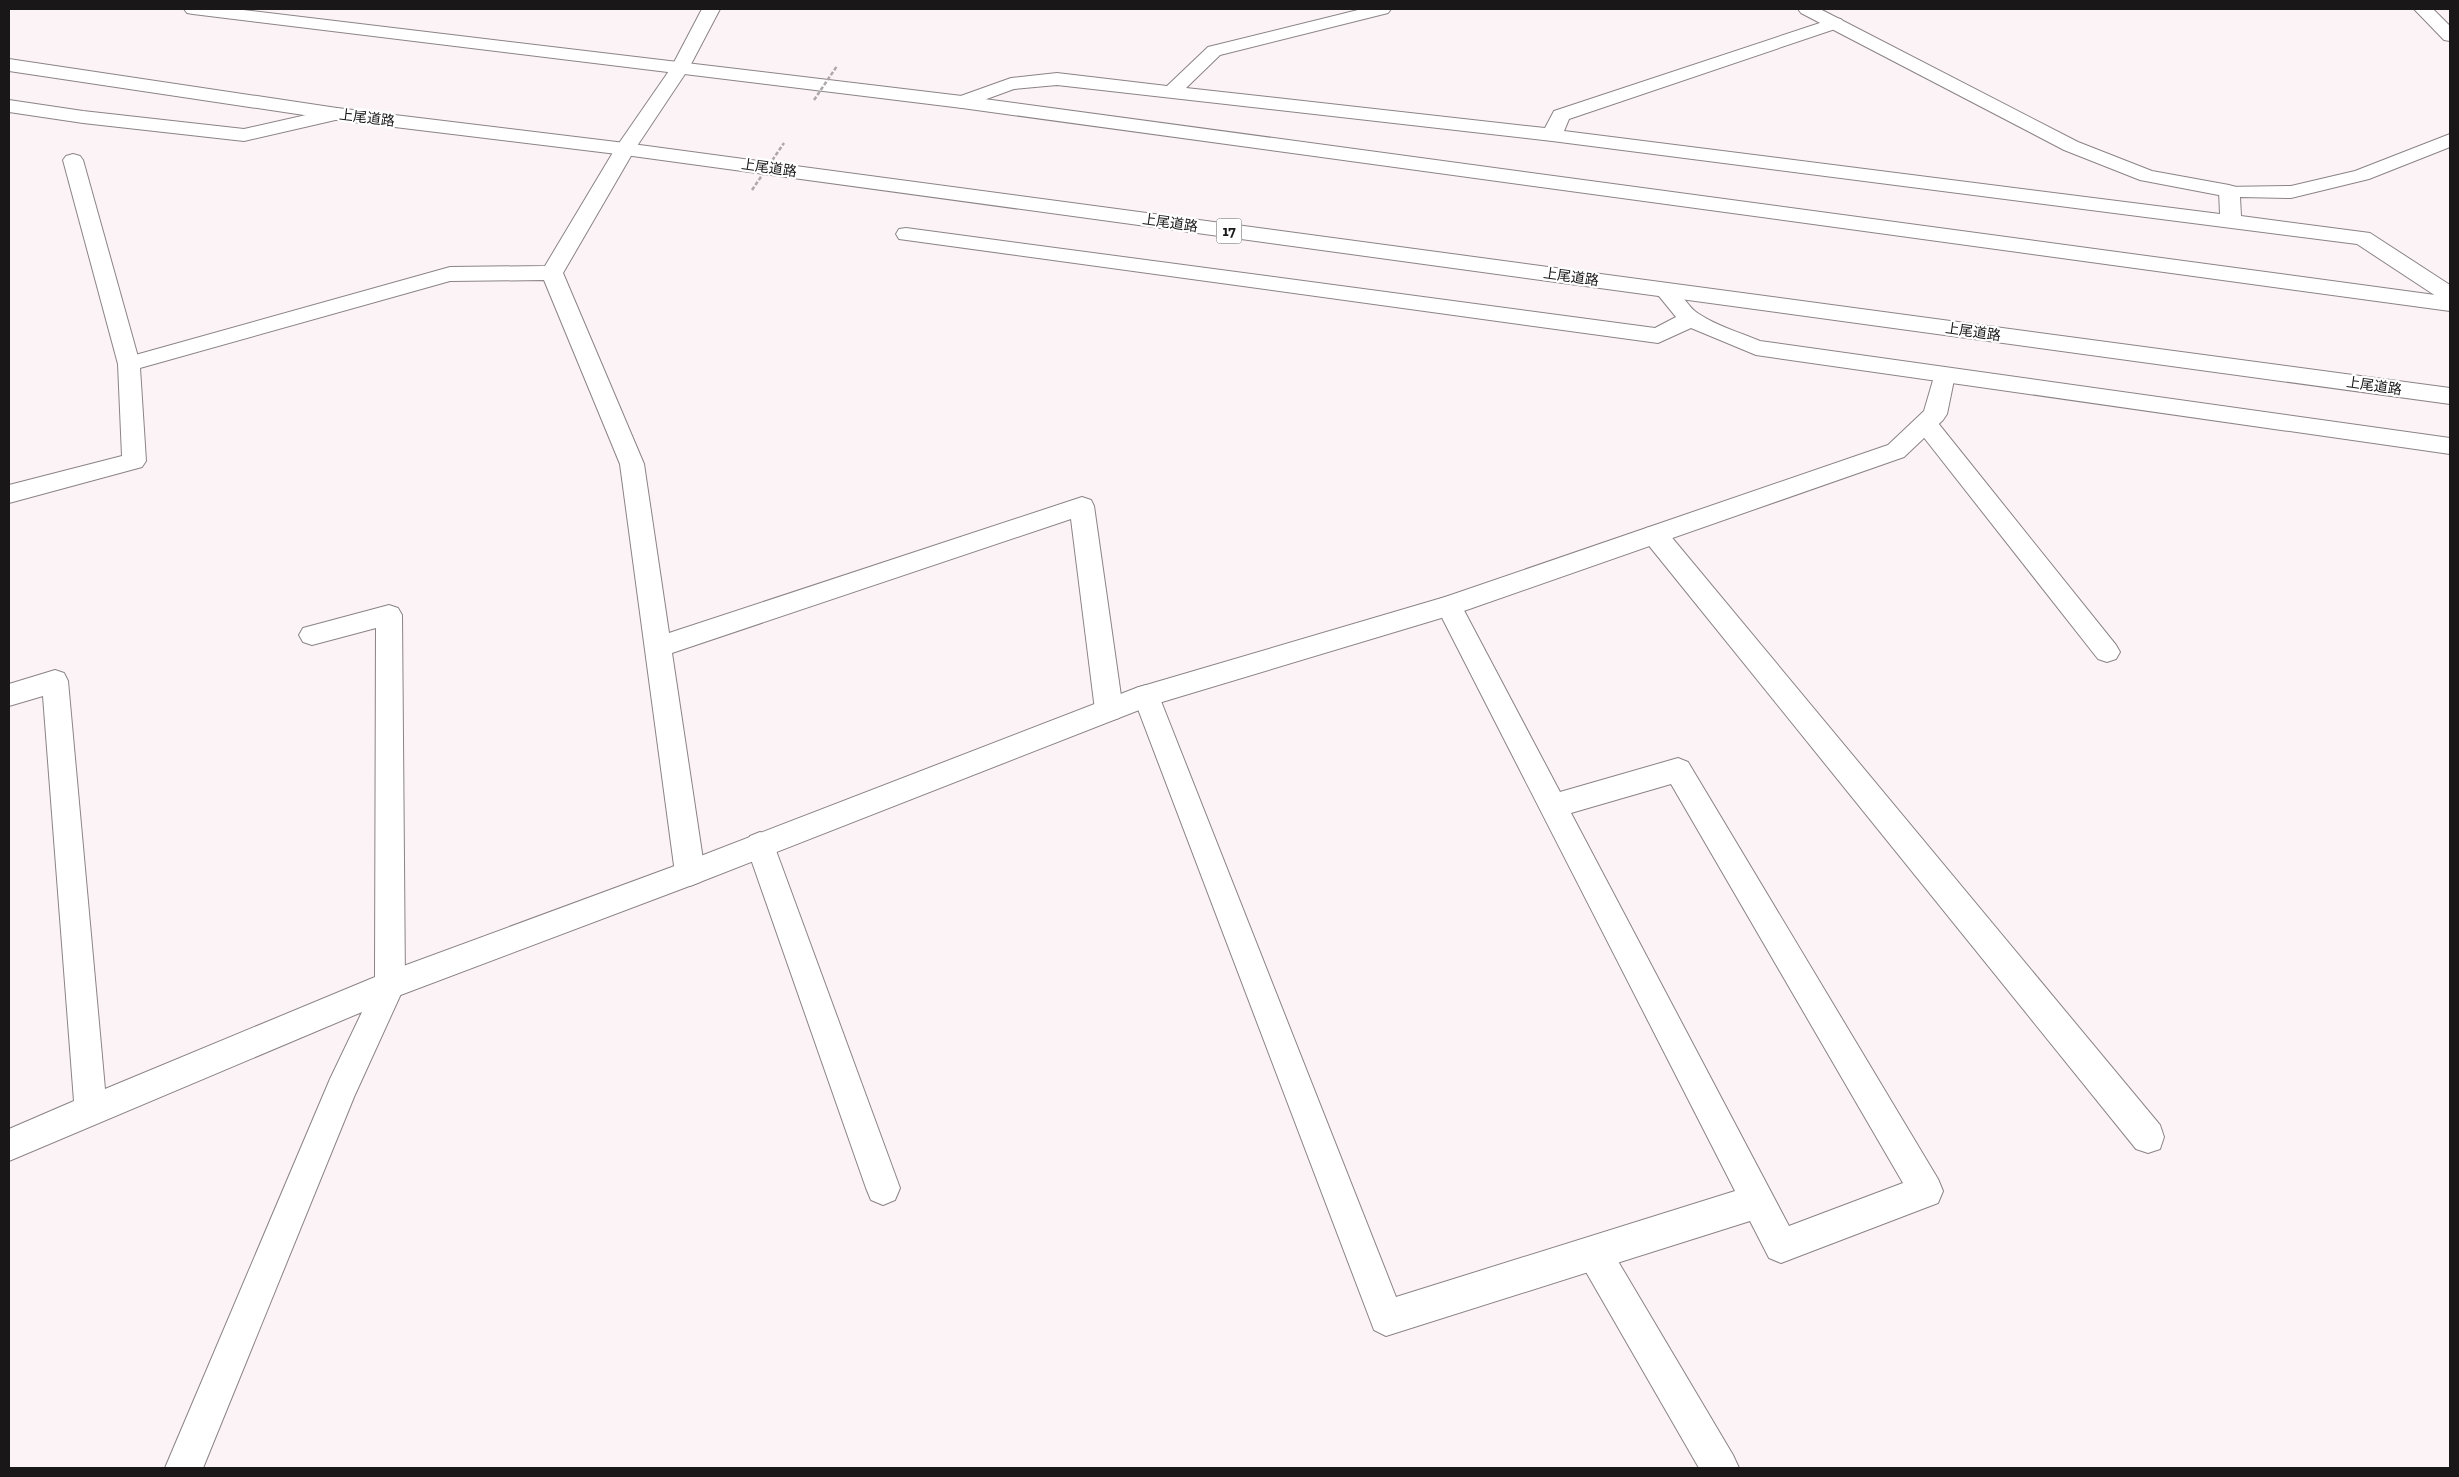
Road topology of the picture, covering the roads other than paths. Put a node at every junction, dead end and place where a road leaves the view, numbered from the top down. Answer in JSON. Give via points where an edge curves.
{"nodes":[{"id":1,"x":193,"y":9,"type":"edge"},
{"id":2,"x":711,"y":9,"type":"edge"},
{"id":3,"x":1382,"y":9,"type":"edge"},
{"id":4,"x":1807,"y":9,"type":"edge"},
{"id":5,"x":2423,"y":9,"type":"edge"},
{"id":6,"x":1835,"y":23,"type":"junction"},
{"id":7,"x":2450,"y":36,"type":"edge"},
{"id":8,"x":9,"y":64,"type":"edge"},
{"id":9,"x":680,"y":68,"type":"junction"},
{"id":10,"x":1171,"y":92,"type":"junction"},
{"id":11,"x":962,"y":102,"type":"junction"},
{"id":12,"x":9,"y":106,"type":"edge"},
{"id":13,"x":337,"y":114,"type":"junction"},
{"id":14,"x":1552,"y":135,"type":"junction"},
{"id":15,"x":2450,"y":140,"type":"edge"},
{"id":16,"x":626,"y":149,"type":"junction"},
{"id":17,"x":73,"y":160,"type":"dead end"},
{"id":18,"x":2229,"y":192,"type":"junction"},
{"id":19,"x":2231,"y":221,"type":"junction"},
{"id":20,"x":906,"y":234,"type":"dead end"},
{"id":21,"x":552,"y":273,"type":"junction"},
{"id":22,"x":1666,"y":290,"type":"junction"},
{"id":23,"x":2450,"y":295,"type":"edge"},
{"id":24,"x":2450,"y":304,"type":"edge"},
{"id":25,"x":1690,"y":319,"type":"junction"},
{"id":26,"x":129,"y":364,"type":"junction"},
{"id":27,"x":1944,"y":375,"type":"junction"},
{"id":28,"x":2450,"y":396,"type":"edge"},
{"id":29,"x":1926,"y":424,"type":"junction"},
{"id":30,"x":2450,"y":446,"type":"edge"},
{"id":31,"x":9,"y":494,"type":"edge"},
{"id":32,"x":1655,"y":535,"type":"junction"},
{"id":33,"x":1448,"y":606,"type":"junction"},
{"id":34,"x":312,"y":634,"type":"dead end"},
{"id":35,"x":658,"y":647,"type":"junction"},
{"id":36,"x":2107,"y":652,"type":"dead end"},
{"id":37,"x":9,"y":696,"type":"edge"},
{"id":38,"x":1146,"y":696,"type":"junction"},
{"id":39,"x":1109,"y":710,"type":"junction"},
{"id":40,"x":1553,"y":806,"type":"junction"},
{"id":41,"x":760,"y":845,"type":"junction"},
{"id":42,"x":690,"y":872,"type":"junction"},
{"id":43,"x":390,"y":985,"type":"junction"},
{"id":44,"x":91,"y":1109,"type":"junction"},
{"id":45,"x":2148,"y":1137,"type":"dead end"},
{"id":46,"x":9,"y":1145,"type":"edge"},
{"id":47,"x":883,"y":1188,"type":"dead end"},
{"id":48,"x":1758,"y":1201,"type":"junction"},
{"id":49,"x":1594,"y":1253,"type":"junction"},
{"id":50,"x":184,"y":1468,"type":"edge"},
{"id":51,"x":1720,"y":1468,"type":"edge"}],
"edges":[{"from":1,"to":9,"type":"main road"},
{"from":2,"to":9,"type":"main road"},
{"from":3,"to":10,"type":"main road","via":[[1214,51]]},
{"from":4,"to":6,"type":"main road"},
{"from":5,"to":7,"type":"main road"},
{"from":6,"to":14,"type":"main road","via":[[1560,115]]},
{"from":6,"to":18,"type":"main road","via":[[2071,146],[2147,176]]},
{"from":8,"to":13,"type":"main road","name":"上尾道路","number":"17"},
{"from":9,"to":11,"type":"main road"},
{"from":9,"to":16,"type":"main road"},
{"from":10,"to":11,"type":"main road","via":[[1057,79],[1011,84]]},
{"from":10,"to":14,"type":"main road"},
{"from":11,"to":24,"type":"main road"},
{"from":12,"to":13,"type":"main road","via":[[244,134]]},
{"from":13,"to":16,"type":"main road","name":"上尾道路","number":"17"},
{"from":14,"to":19,"type":"main road"},
{"from":15,"to":18,"type":"main road","via":[[2362,175],[2291,192]]},
{"from":16,"to":21,"type":"main road"},
{"from":16,"to":22,"type":"main road","name":"上尾道路","number":"17"},
{"from":17,"to":26,"type":"main road"},
{"from":18,"to":19,"type":"main road"},
{"from":19,"to":23,"type":"main road","via":[[2363,238]]},
{"from":20,"to":25,"type":"main road","via":[[1658,336]]},
{"from":21,"to":26,"type":"main road","via":[[450,274]]},
{"from":21,"to":35,"type":"main road","via":[[632,464]]},
{"from":22,"to":25,"type":"main road"},
{"from":22,"to":28,"type":"main road","name":"上尾道路","number":"17"},
{"from":25,"to":27,"type":"main road","via":[[1756,348]]},
{"from":26,"to":31,"type":"main road","via":[[134,461]]},
{"from":27,"to":29,"type":"main road","via":[[1935,414]]},
{"from":27,"to":30,"type":"main road"},
{"from":29,"to":32,"type":"main road","via":[[1896,451]]},
{"from":29,"to":36,"type":"main road"},
{"from":32,"to":33,"type":"main road"},
{"from":32,"to":45,"type":"main road"},
{"from":33,"to":38,"type":"main road"},
{"from":33,"to":40,"type":"main road"},
{"from":34,"to":43,"type":"main road","via":[[389,615]]},
{"from":35,"to":39,"type":"main road","via":[[1082,506]]},
{"from":35,"to":42,"type":"main road"},
{"from":37,"to":44,"type":"main road","via":[[55,681]]},
{"from":38,"to":39,"type":"main road"},
{"from":38,"to":49,"type":"main road","via":[[1386,1318]]},
{"from":39,"to":41,"type":"main road"},
{"from":40,"to":48,"type":"main road"},
{"from":40,"to":48,"type":"main road","via":[[1678,770],[1926,1191],[1781,1246]]},
{"from":41,"to":42,"type":"main road"},
{"from":41,"to":47,"type":"main road"},
{"from":42,"to":43,"type":"main road"},
{"from":43,"to":44,"type":"main road"},
{"from":43,"to":50,"type":"main road","via":[[341,1090]]},
{"from":44,"to":46,"type":"main road"},
{"from":48,"to":49,"type":"main road"},
{"from":49,"to":51,"type":"main road"}]}
